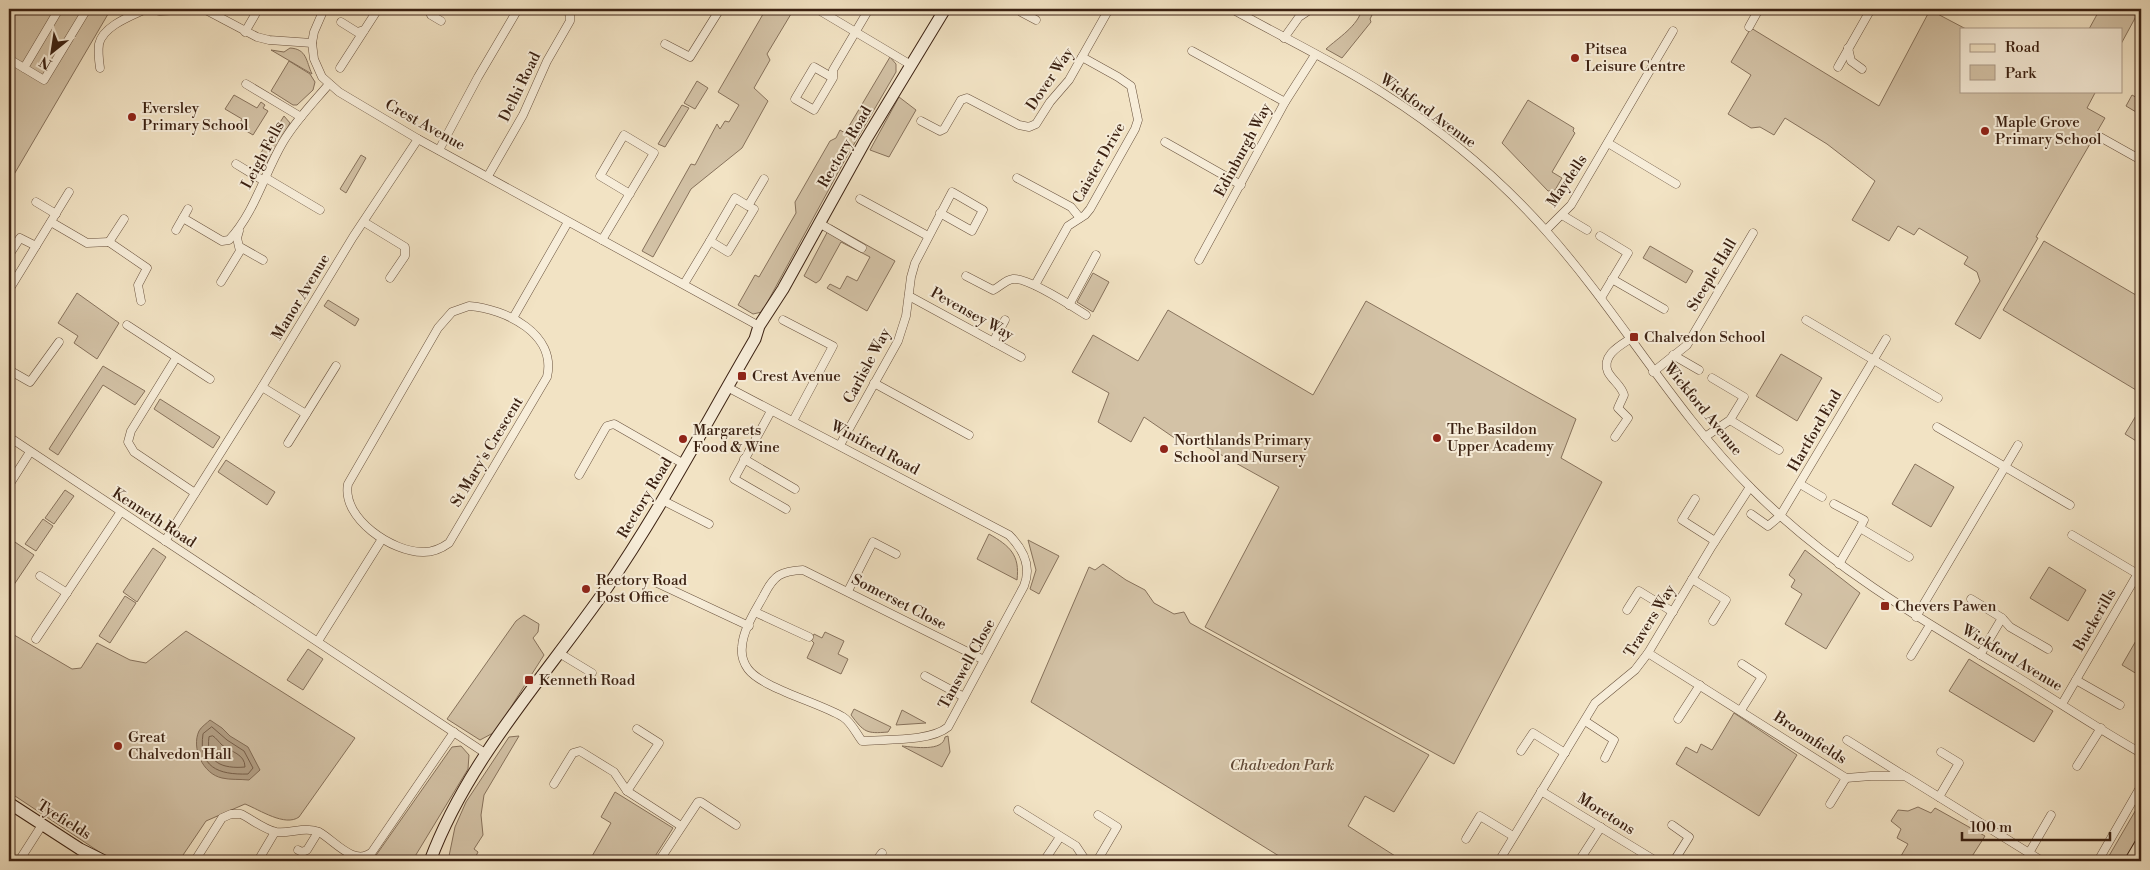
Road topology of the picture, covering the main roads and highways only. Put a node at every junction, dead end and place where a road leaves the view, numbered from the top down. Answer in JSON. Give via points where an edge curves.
{"nodes":[{"id":1,"x":2141,"y":844,"type":"edge"},
{"id":2,"x":2132,"y":861,"type":"edge"}],
"edges":[{"from":1,"to":2,"type":"main road"}]}
